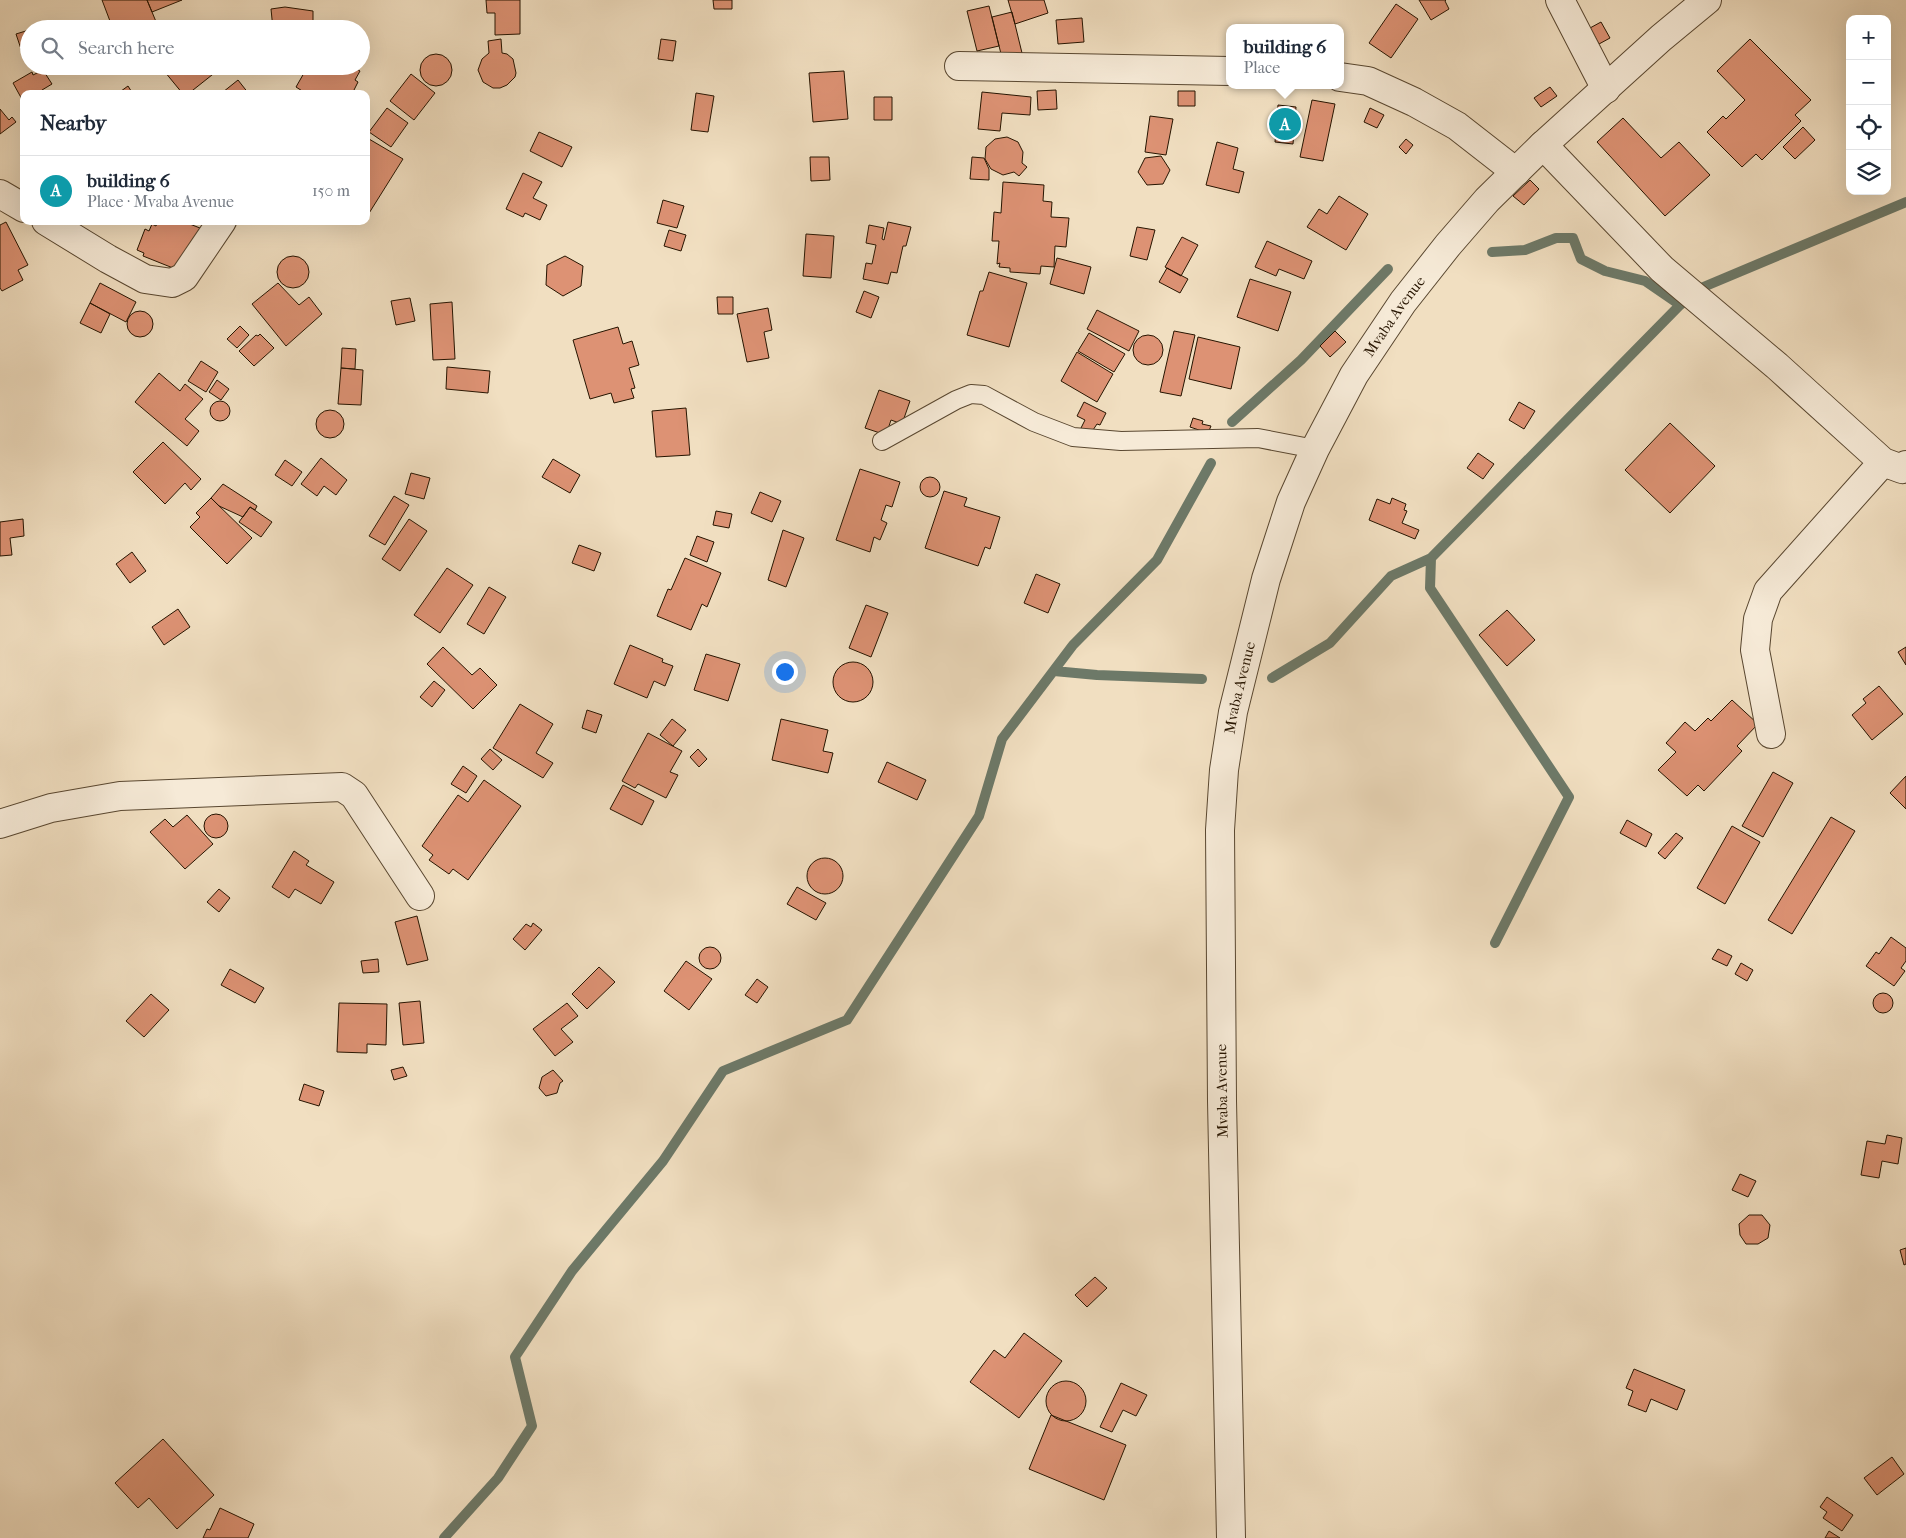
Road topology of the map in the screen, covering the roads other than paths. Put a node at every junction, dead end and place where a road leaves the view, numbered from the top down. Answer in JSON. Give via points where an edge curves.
{"nodes":[{"id":1,"x":1560,"y":0,"type":"edge"},
{"id":2,"x":1708,"y":0,"type":"edge"},
{"id":3,"x":959,"y":66,"type":"dead end"},
{"id":4,"x":1226,"y":71,"type":"edge"},
{"id":5,"x":1344,"y":78,"type":"edge"},
{"id":6,"x":1606,"y":89,"type":"junction"},
{"id":7,"x":1543,"y":145,"type":"junction"},
{"id":8,"x":1516,"y":172,"type":"junction"},
{"id":9,"x":0,"y":194,"type":"edge"},
{"id":10,"x":20,"y":206,"type":"edge"},
{"id":11,"x":53,"y":225,"type":"edge"},
{"id":12,"x":219,"y":225,"type":"edge"},
{"id":13,"x":882,"y":441,"type":"dead end"},
{"id":14,"x":1315,"y":449,"type":"junction"},
{"id":15,"x":1894,"y":463,"type":"edge"},
{"id":16,"x":1771,"y":734,"type":"dead end"},
{"id":17,"x":0,"y":824,"type":"edge"},
{"id":18,"x":420,"y":896,"type":"dead end"},
{"id":19,"x":1232,"y":1538,"type":"edge"}],
"edges":[{"from":1,"to":6,"type":"street"},
{"from":2,"to":6,"type":"street","name":"Mvaba Avenue"},
{"from":3,"to":4,"type":"street"},
{"from":5,"to":8,"type":"street","via":[[1368,81],[1414,102],[1457,126]]},
{"from":6,"to":7,"type":"street","name":"Mvaba Avenue"},
{"from":7,"to":8,"type":"street","name":"Mvaba Avenue"},
{"from":7,"to":15,"type":"street","via":[[1680,284]]},
{"from":8,"to":14,"type":"street","name":"Mvaba Avenue","via":[[1487,200],[1403,302],[1354,375]]},
{"from":9,"to":10,"type":"street"},
{"from":11,"to":12,"type":"street","via":[[145,279],[172,283],[184,277]]},
{"from":13,"to":14,"type":"lane","via":[[971,394],[984,395],[1034,422],[1073,437],[1121,440],[1258,438]]},
{"from":14,"to":19,"type":"street","name":"Mvaba Avenue","via":[[1291,502],[1266,579],[1233,712],[1223,787],[1219,884]]},
{"from":15,"to":16,"type":"street","via":[[1768,591],[1758,619],[1755,650]]},
{"from":17,"to":18,"type":"street","via":[[51,808],[120,796],[342,787],[354,795]]}]}
